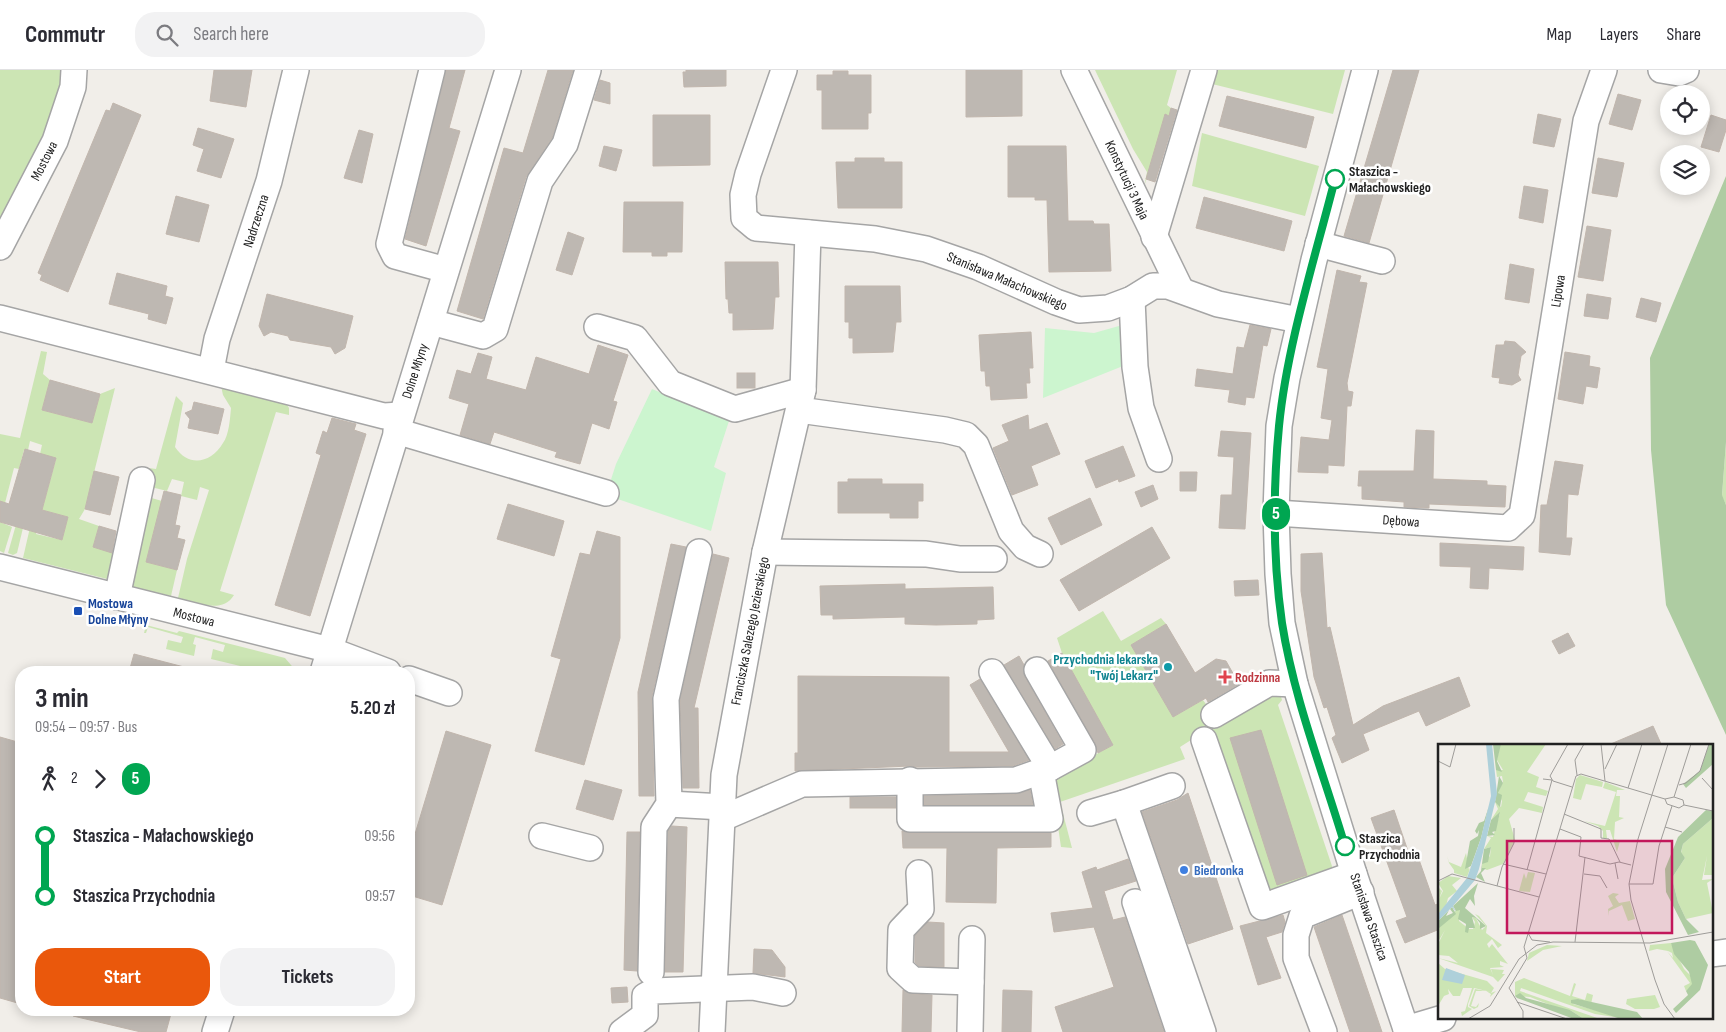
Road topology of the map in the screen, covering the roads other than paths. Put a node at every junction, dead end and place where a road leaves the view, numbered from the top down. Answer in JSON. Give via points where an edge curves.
{"nodes":[{"id":1,"x":74,"y":70,"type":"edge"},
{"id":2,"x":296,"y":70,"type":"edge"},
{"id":3,"x":432,"y":70,"type":"edge"},
{"id":4,"x":508,"y":70,"type":"edge"},
{"id":5,"x":588,"y":70,"type":"edge"},
{"id":6,"x":784,"y":70,"type":"edge"},
{"id":7,"x":1074,"y":70,"type":"edge"},
{"id":8,"x":1204,"y":70,"type":"edge"},
{"id":9,"x":1365,"y":70,"type":"edge"},
{"id":10,"x":1604,"y":70,"type":"edge"},
{"id":11,"x":1661,"y":70,"type":"edge"},
{"id":12,"x":1686,"y":70,"type":"edge"},
{"id":13,"x":808,"y":233,"type":"junction"},
{"id":14,"x":1154,"y":236,"type":"junction"},
{"id":15,"x":1318,"y":244,"type":"junction"},
{"id":16,"x":0,"y":247,"type":"edge"},
{"id":17,"x":1382,"y":260,"type":"dead end"},
{"id":18,"x":446,"y":270,"type":"junction"},
{"id":19,"x":1181,"y":290,"type":"junction"},
{"id":20,"x":1132,"y":299,"type":"junction"},
{"id":21,"x":0,"y":318,"type":"edge"},
{"id":22,"x":1299,"y":320,"type":"junction"},
{"id":23,"x":431,"y":322,"type":"junction"},
{"id":24,"x":597,"y":327,"type":"dead end"},
{"id":25,"x":211,"y":370,"type":"junction"},
{"id":26,"x":801,"y":400,"type":"junction"},
{"id":27,"x":398,"y":423,"type":"junction"},
{"id":28,"x":1159,"y":459,"type":"dead end"},
{"id":29,"x":142,"y":480,"type":"dead end"},
{"id":30,"x":606,"y":493,"type":"dead end"},
{"id":31,"x":1276,"y":513,"type":"junction"},
{"id":32,"x":1522,"y":515,"type":"joint"},
{"id":33,"x":699,"y":552,"type":"dead end"},
{"id":34,"x":765,"y":552,"type":"junction"},
{"id":35,"x":1040,"y":554,"type":"dead end"},
{"id":36,"x":994,"y":559,"type":"dead end"},
{"id":37,"x":0,"y":568,"type":"edge"},
{"id":38,"x":117,"y":597,"type":"junction"},
{"id":39,"x":327,"y":662,"type":"edge"},
{"id":40,"x":351,"y":666,"type":"edge"},
{"id":41,"x":1037,"y":670,"type":"dead end"},
{"id":42,"x":992,"y":672,"type":"dead end"},
{"id":43,"x":415,"y":673,"type":"edge"},
{"id":44,"x":1295,"y":684,"type":"junction"},
{"id":45,"x":448,"y":693,"type":"dead end"},
{"id":46,"x":1214,"y":715,"type":"dead end"},
{"id":47,"x":1204,"y":740,"type":"dead end"},
{"id":48,"x":1046,"y":770,"type":"junction"},
{"id":49,"x":910,"y":780,"type":"junction"},
{"id":50,"x":1172,"y":786,"type":"dead end"},
{"id":51,"x":1124,"y":803,"type":"junction"},
{"id":52,"x":669,"y":804,"type":"junction"},
{"id":53,"x":723,"y":812,"type":"junction"},
{"id":54,"x":1090,"y":814,"type":"dead end"},
{"id":55,"x":542,"y":836,"type":"dead end"},
{"id":56,"x":590,"y":848,"type":"dead end"},
{"id":57,"x":919,"y":873,"type":"dead end"},
{"id":58,"x":1357,"y":883,"type":"junction"},
{"id":59,"x":1135,"y":902,"type":"dead end"},
{"id":60,"x":972,"y":939,"type":"dead end"},
{"id":61,"x":651,"y":972,"type":"dead end"},
{"id":62,"x":971,"y":982,"type":"junction"},
{"id":63,"x":713,"y":988,"type":"junction"},
{"id":64,"x":783,"y":993,"type":"dead end"},
{"id":65,"x":1438,"y":1020,"type":"edge"},
{"id":66,"x":1406,"y":1031,"type":"edge"},
{"id":67,"x":622,"y":1032,"type":"edge"},
{"id":68,"x":712,"y":1032,"type":"edge"},
{"id":69,"x":970,"y":1032,"type":"edge"},
{"id":70,"x":1178,"y":1032,"type":"edge"},
{"id":71,"x":1203,"y":1032,"type":"edge"},
{"id":72,"x":1324,"y":1032,"type":"edge"}],
"edges":[{"from":1,"to":16,"type":"street","name":"Mostowa","via":[[55,141]]},
{"from":2,"to":25,"type":"street","name":"Nadrzeczna","via":[[269,182],[217,339]]},
{"from":3,"to":18,"type":"street","via":[[389,244],[395,256]]},
{"from":4,"to":18,"type":"street","name":"Dolne Młyny"},
{"from":5,"to":23,"type":"street","via":[[565,144],[540,181],[495,329],[484,336]]},
{"from":6,"to":13,"type":"street","name":"Stanisława Małachowskiego","via":[[748,174],[743,195],[744,218],[756,228]]},
{"from":7,"to":14,"type":"street","name":"Konstytucji 3 Maja"},
{"from":8,"to":14,"type":"street"},
{"from":9,"to":15,"type":"street","name":"Stanisława Staszica"},
{"from":10,"to":32,"type":"street","name":"Lipowa","via":[[1586,121]]},
{"from":11,"to":12,"type":"street","via":[[1679,73]]},
{"from":13,"to":20,"type":"street","name":"Stanisława Małachowskiego","via":[[875,239],[926,249],[985,270],[1066,307],[1101,309]]},
{"from":13,"to":26,"type":"street","name":"Franciszka Salezego Jezierskiego"},
{"from":14,"to":19,"type":"street","name":"Konstytucji 3 Maja"},
{"from":15,"to":17,"type":"street"},
{"from":15,"to":22,"type":"street","name":"Stanisława Staszica"},
{"from":18,"to":23,"type":"street","name":"Dolne Młyny"},
{"from":19,"to":20,"type":"street","name":"Stanisława Małachowskiego","via":[[1153,286]]},
{"from":19,"to":22,"type":"street","name":"Stanisława Małachowskiego","via":[[1218,304]]},
{"from":20,"to":28,"type":"street","via":[[1135,368],[1141,408]]},
{"from":21,"to":25,"type":"street"},
{"from":22,"to":31,"type":"street","name":"Stanisława Staszica","via":[[1279,426]]},
{"from":23,"to":27,"type":"street","name":"Dolne Młyny"},
{"from":24,"to":26,"type":"street","via":[[635,338],[670,383],[735,409]]},
{"from":25,"to":27,"type":"street","via":[[384,416]]},
{"from":26,"to":34,"type":"street","name":"Franciszka Salezego Jezierskiego"},
{"from":26,"to":35,"type":"street","via":[[966,435],[976,445],[1011,531],[1025,547]]},
{"from":27,"to":30,"type":"street"},
{"from":27,"to":39,"type":"street","name":"Dolne Młyny"},
{"from":29,"to":38,"type":"street"},
{"from":31,"to":32,"type":"street","name":"Dębowa","via":[[1508,528]]},
{"from":31,"to":44,"type":"street","name":"Stanisława Staszica","via":[[1282,623]]},
{"from":33,"to":52,"type":"street","via":[[666,699]]},
{"from":34,"to":36,"type":"street","via":[[926,554]]},
{"from":34,"to":53,"type":"street","name":"Franciszka Salezego Jezierskiego","via":[[724,775]]},
{"from":37,"to":38,"type":"street","name":"Mostowa"},
{"from":38,"to":39,"type":"street","name":"Mostowa"},
{"from":39,"to":40,"type":"street","name":"Mostowa"},
{"from":41,"to":48,"type":"street","via":[[1083,750]]},
{"from":42,"to":48,"type":"street"},
{"from":43,"to":45,"type":"street"},
{"from":44,"to":46,"type":"street","via":[[1269,682]]},
{"from":44,"to":58,"type":"street","name":"Stanisława Staszica"},
{"from":47,"to":58,"type":"street","via":[[1262,907]]},
{"from":48,"to":49,"type":"street","via":[[1016,780]]},
{"from":48,"to":49,"type":"street","via":[[1050,819],[910,819]]},
{"from":49,"to":53,"type":"street","via":[[802,784]]},
{"from":50,"to":51,"type":"street"},
{"from":51,"to":54,"type":"street"},
{"from":51,"to":71,"type":"street"},
{"from":52,"to":53,"type":"street"},
{"from":52,"to":61,"type":"street","via":[[654,827]]},
{"from":53,"to":63,"type":"street","name":"Franciszka Salezego Jezierskiego"},
{"from":55,"to":56,"type":"street"},
{"from":57,"to":62,"type":"street","via":[[921,908],[901,930],[900,968],[913,980]]},
{"from":58,"to":66,"type":"street","name":"Stanisława Staszica"},
{"from":58,"to":72,"type":"street","via":[[1302,916],[1296,935],[1296,958]]},
{"from":59,"to":70,"type":"street"},
{"from":60,"to":62,"type":"street"},
{"from":62,"to":69,"type":"street"},
{"from":63,"to":64,"type":"street","via":[[753,987]]},
{"from":63,"to":67,"type":"street","via":[[654,992],[645,996],[644,1015]]},
{"from":63,"to":68,"type":"street","name":"Franciszka Salezego Jezierskiego"},
{"from":65,"to":66,"type":"street"}]}
